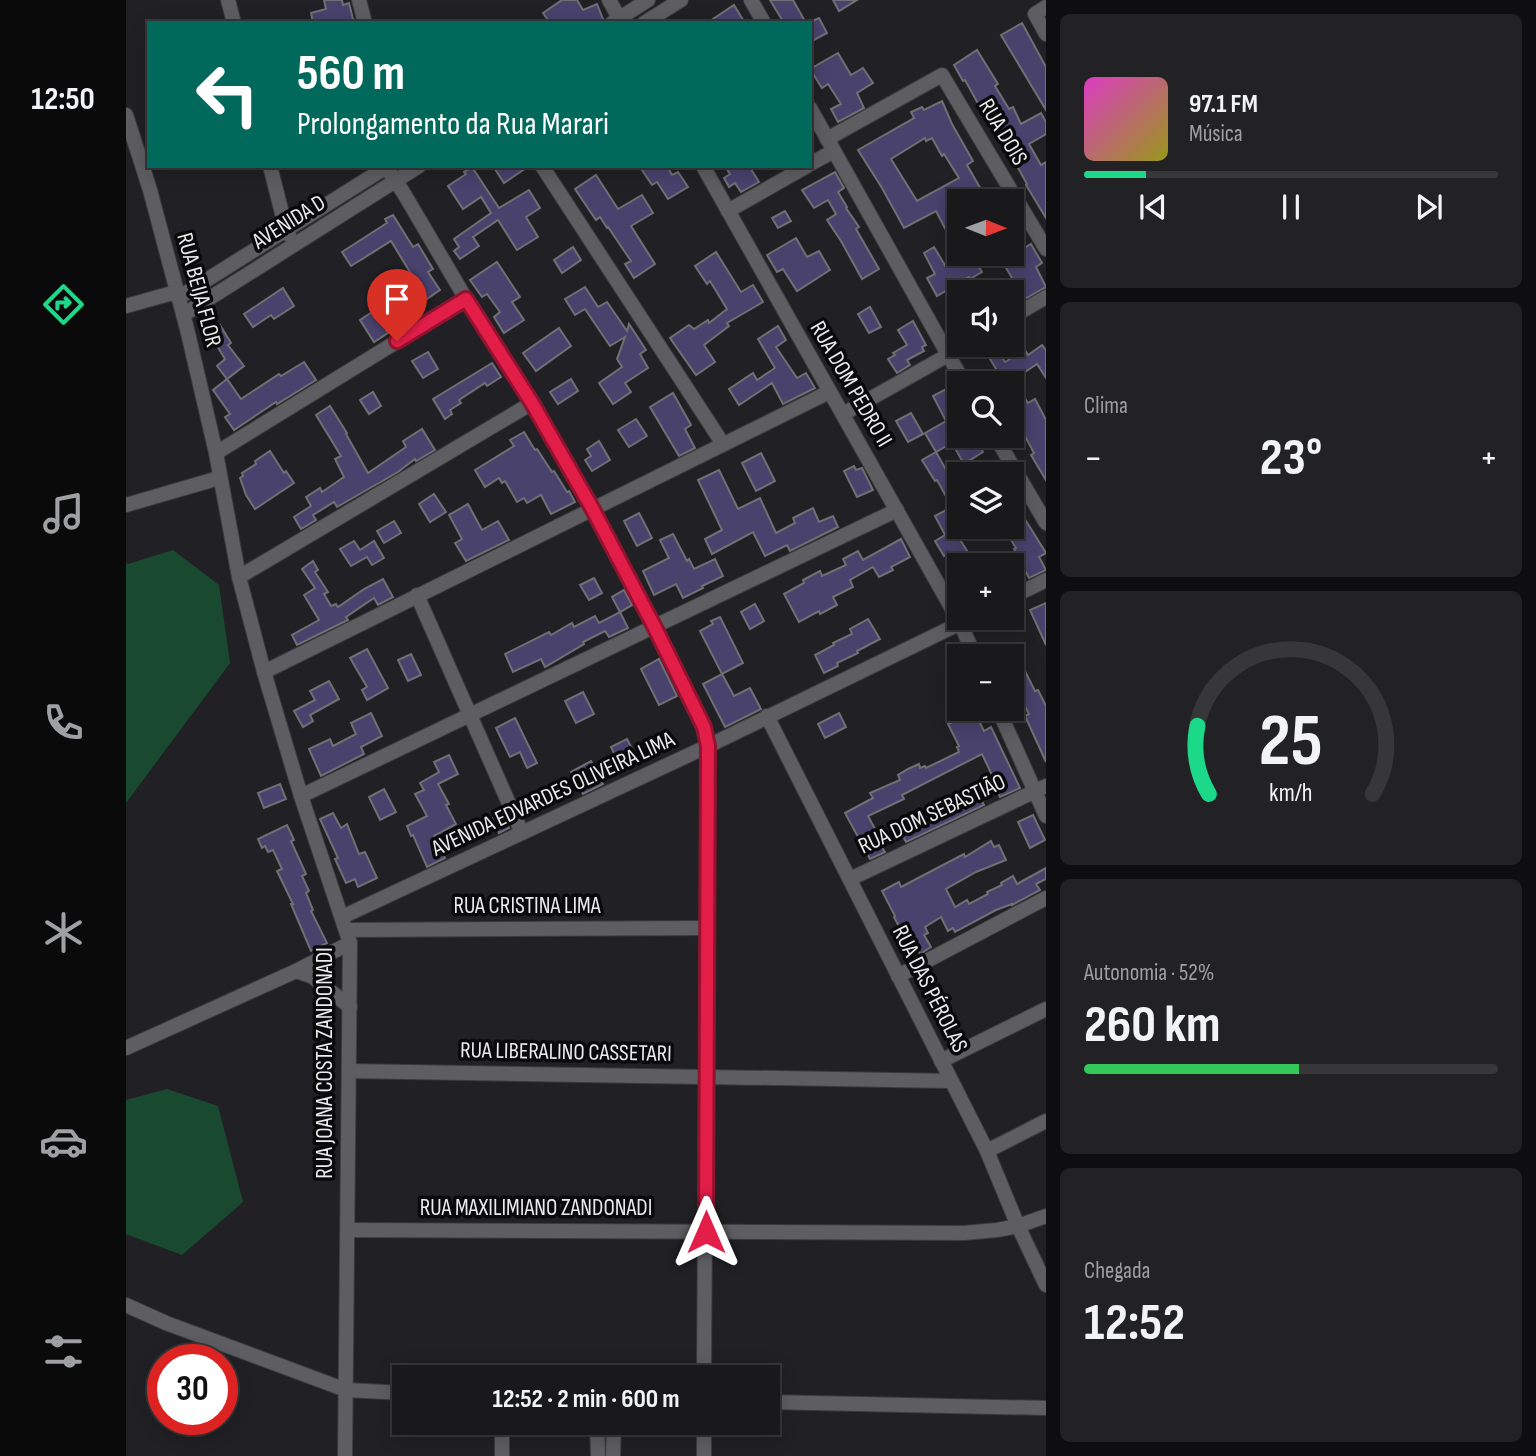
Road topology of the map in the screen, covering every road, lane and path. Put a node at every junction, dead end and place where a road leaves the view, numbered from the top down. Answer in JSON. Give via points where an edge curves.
{"nodes":[{"id":1,"x":228,"y":0,"type":"edge"},
{"id":2,"x":359,"y":0,"type":"edge"},
{"id":3,"x":609,"y":0,"type":"edge"},
{"id":4,"x":648,"y":0,"type":"edge"},
{"id":5,"x":681,"y":0,"type":"edge"},
{"id":6,"x":751,"y":0,"type":"edge"},
{"id":7,"x":1040,"y":10,"type":"edge"},
{"id":8,"x":233,"y":21,"type":"edge"},
{"id":9,"x":364,"y":21,"type":"edge"},
{"id":10,"x":617,"y":21,"type":"edge"},
{"id":11,"x":648,"y":21,"type":"edge"},
{"id":12,"x":763,"y":21,"type":"edge"},
{"id":13,"x":1046,"y":34,"type":"edge"},
{"id":14,"x":812,"y":112,"type":"edge"},
{"id":15,"x":126,"y":115,"type":"edge"},
{"id":16,"x":831,"y":145,"type":"junction"},
{"id":17,"x":812,"y":162,"type":"edge"},
{"id":18,"x":271,"y":168,"type":"edge"},
{"id":19,"x":385,"y":168,"type":"edge"},
{"id":20,"x":416,"y":168,"type":"edge"},
{"id":21,"x":543,"y":168,"type":"edge"},
{"id":22,"x":704,"y":168,"type":"edge"},
{"id":23,"x":803,"y":168,"type":"edge"},
{"id":24,"x":401,"y":179,"type":"edge"},
{"id":25,"x":728,"y":211,"type":"junction"},
{"id":26,"x":286,"y":229,"type":"junction"},
{"id":27,"x":295,"y":246,"type":"junction"},
{"id":28,"x":1046,"y":249,"type":"edge"},
{"id":29,"x":177,"y":295,"type":"junction"},
{"id":30,"x":1046,"y":297,"type":"edge"},
{"id":31,"x":466,"y":299,"type":"junction"},
{"id":32,"x":126,"y":306,"type":"edge"},
{"id":33,"x":1024,"y":310,"type":"edge"},
{"id":34,"x":183,"y":315,"type":"junction"},
{"id":35,"x":947,"y":354,"type":"edge"},
{"id":36,"x":947,"y":357,"type":"edge"},
{"id":37,"x":829,"y":392,"type":"junction"},
{"id":38,"x":532,"y":403,"type":"junction"},
{"id":39,"x":843,"y":414,"type":"junction"},
{"id":40,"x":723,"y":444,"type":"junction"},
{"id":41,"x":1002,"y":448,"type":"edge"},
{"id":42,"x":216,"y":453,"type":"junction"},
{"id":43,"x":219,"y":478,"type":"junction"},
{"id":44,"x":126,"y":505,"type":"edge"},
{"id":45,"x":592,"y":508,"type":"junction"},
{"id":46,"x":897,"y":510,"type":"junction"},
{"id":47,"x":1046,"y":523,"type":"edge"},
{"id":48,"x":239,"y":577,"type":"junction"},
{"id":49,"x":1046,"y":580,"type":"edge"},
{"id":50,"x":947,"y":590,"type":"edge"},
{"id":51,"x":1024,"y":591,"type":"edge"},
{"id":52,"x":417,"y":595,"type":"junction"},
{"id":53,"x":654,"y":626,"type":"junction"},
{"id":54,"x":947,"y":629,"type":"edge"},
{"id":55,"x":264,"y":672,"type":"junction"},
{"id":56,"x":469,"y":715,"type":"junction"},
{"id":57,"x":767,"y":716,"type":"junction"},
{"id":58,"x":1004,"y":721,"type":"edge"},
{"id":59,"x":708,"y":746,"type":"junction"},
{"id":60,"x":1040,"y":788,"type":"edge"},
{"id":61,"x":301,"y":796,"type":"junction"},
{"id":62,"x":1046,"y":816,"type":"edge"},
{"id":63,"x":522,"y":833,"type":"junction"},
{"id":64,"x":850,"y":879,"type":"junction"},
{"id":65,"x":1046,"y":898,"type":"edge"},
{"id":66,"x":708,"y":928,"type":"junction"},
{"id":67,"x":346,"y":930,"type":"junction"},
{"id":68,"x":296,"y":971,"type":"junction"},
{"id":69,"x":898,"y":976,"type":"junction"},
{"id":70,"x":350,"y":1007,"type":"junction"},
{"id":71,"x":1046,"y":1009,"type":"edge"},
{"id":72,"x":126,"y":1048,"type":"edge"},
{"id":73,"x":941,"y":1061,"type":"junction"},
{"id":74,"x":349,"y":1071,"type":"junction"},
{"id":75,"x":707,"y":1077,"type":"junction"},
{"id":76,"x":951,"y":1081,"type":"junction"},
{"id":77,"x":1046,"y":1121,"type":"edge"},
{"id":78,"x":987,"y":1151,"type":"junction"},
{"id":79,"x":1046,"y":1216,"type":"edge"},
{"id":80,"x":1018,"y":1226,"type":"junction"},
{"id":81,"x":348,"y":1230,"type":"junction"},
{"id":82,"x":706,"y":1232,"type":"junction"},
{"id":83,"x":1046,"y":1285,"type":"edge"},
{"id":84,"x":126,"y":1305,"type":"edge"},
{"id":85,"x":704,"y":1365,"type":"edge"},
{"id":86,"x":346,"y":1390,"type":"junction"},
{"id":87,"x":392,"y":1392,"type":"edge"},
{"id":88,"x":780,"y":1402,"type":"edge"},
{"id":89,"x":1046,"y":1408,"type":"edge"},
{"id":90,"x":502,"y":1435,"type":"edge"},
{"id":91,"x":597,"y":1435,"type":"edge"},
{"id":92,"x":614,"y":1435,"type":"edge"},
{"id":93,"x":704,"y":1435,"type":"edge"},
{"id":94,"x":345,"y":1456,"type":"edge"},
{"id":95,"x":502,"y":1456,"type":"edge"},
{"id":96,"x":598,"y":1456,"type":"edge"},
{"id":97,"x":614,"y":1456,"type":"edge"},
{"id":98,"x":704,"y":1456,"type":"edge"}],
"edges":[{"from":1,"to":8,"type":"street"},
{"from":2,"to":9,"type":"street"},
{"from":3,"to":10,"type":"street"},
{"from":4,"to":10,"type":"street"},
{"from":5,"to":11,"type":"street"},
{"from":6,"to":12,"type":"street"},
{"from":7,"to":13,"type":"street"},
{"from":14,"to":16,"type":"street"},
{"from":15,"to":29,"type":"street","name":"RUA BEIJA FLOR"},
{"from":16,"to":17,"type":"street"},
{"from":16,"to":28,"type":"street","name":"RUA DOIS","via":[[942,75]]},
{"from":16,"to":35,"type":"street"},
{"from":18,"to":26,"type":"street"},
{"from":19,"to":26,"type":"street"},
{"from":20,"to":24,"type":"street","name":"AVENIDA D"},
{"from":21,"to":40,"type":"street"},
{"from":22,"to":25,"type":"street","name":"RUA DOM PEDRO II"},
{"from":23,"to":25,"type":"street"},
{"from":24,"to":27,"type":"street","name":"AVENIDA D"},
{"from":24,"to":31,"type":"street"},
{"from":25,"to":37,"type":"street","name":"RUA DOM PEDRO II"},
{"from":26,"to":27,"type":"street"},
{"from":26,"to":29,"type":"street"},
{"from":27,"to":34,"type":"street","name":"AVENIDA D"},
{"from":29,"to":32,"type":"street"},
{"from":29,"to":34,"type":"street","name":"RUA BEIJA FLOR"},
{"from":30,"to":33,"type":"street"},
{"from":31,"to":38,"type":"street"},
{"from":31,"to":42,"type":"street"},
{"from":34,"to":42,"type":"street","name":"RUA BEIJA FLOR"},
{"from":36,"to":39,"type":"street"},
{"from":37,"to":39,"type":"street","name":"RUA DOM PEDRO II"},
{"from":37,"to":40,"type":"street"},
{"from":38,"to":45,"type":"street"},
{"from":38,"to":48,"type":"street"},
{"from":39,"to":46,"type":"street","name":"RUA DOM PEDRO II"},
{"from":40,"to":45,"type":"street"},
{"from":41,"to":47,"type":"street"},
{"from":42,"to":43,"type":"street","name":"RUA BEIJA FLOR"},
{"from":43,"to":44,"type":"street"},
{"from":43,"to":48,"type":"street","name":"RUA JOANA COSTA ZANDONADI"},
{"from":45,"to":52,"type":"street"},
{"from":45,"to":53,"type":"street"},
{"from":46,"to":50,"type":"street","name":"RUA DOM PEDRO II"},
{"from":46,"to":53,"type":"street"},
{"from":48,"to":55,"type":"street","name":"RUA JOANA COSTA ZANDONADI"},
{"from":49,"to":51,"type":"street"},
{"from":52,"to":55,"type":"street"},
{"from":52,"to":56,"type":"street"},
{"from":53,"to":56,"type":"street"},
{"from":53,"to":59,"type":"street","via":[[704,727]]},
{"from":54,"to":57,"type":"street","name":"AVENIDA EDVARDES OLIVEIRA LIMA"},
{"from":55,"to":61,"type":"street","name":"RUA JOANA COSTA ZANDONADI"},
{"from":56,"to":61,"type":"street"},
{"from":56,"to":63,"type":"street"},
{"from":57,"to":59,"type":"street","name":"AVENIDA EDVARDES OLIVEIRA LIMA"},
{"from":57,"to":64,"type":"street","name":"RUA DAS PÉROLAS"},
{"from":58,"to":60,"type":"street"},
{"from":59,"to":63,"type":"street","name":"AVENIDA EDVARDES OLIVEIRA LIMA"},
{"from":59,"to":66,"type":"street"},
{"from":60,"to":62,"type":"street"},
{"from":60,"to":64,"type":"street","name":"RUA DOM SEBASTIÃO"},
{"from":61,"to":67,"type":"street","name":"RUA JOANA COSTA ZANDONADI"},
{"from":63,"to":67,"type":"street","name":"AVENIDA EDVARDES OLIVEIRA LIMA"},
{"from":64,"to":69,"type":"street","name":"RUA DAS PÉROLAS"},
{"from":65,"to":69,"type":"street"},
{"from":66,"to":67,"type":"street","name":"RUA CRISTINA LIMA"},
{"from":66,"to":75,"type":"street"},
{"from":67,"to":68,"type":"street","name":"AVENIDA EDVARDES OLIVEIRA LIMA"},
{"from":67,"to":70,"type":"street","name":"RUA JOANA COSTA ZANDONADI"},
{"from":68,"to":70,"type":"street","via":[[313,977]]},
{"from":68,"to":72,"type":"street","name":"AVENIDA EDVARDES OLIVEIRA LIMA"},
{"from":69,"to":73,"type":"street","name":"RUA DAS PÉROLAS"},
{"from":70,"to":74,"type":"street","name":"RUA JOANA COSTA ZANDONADI"},
{"from":71,"to":73,"type":"street"},
{"from":73,"to":76,"type":"street","name":"RUA DAS PÉROLAS"},
{"from":74,"to":75,"type":"street","name":"RUA LIBERALINO CASSETARI"},
{"from":74,"to":81,"type":"street","name":"RUA JOANA COSTA ZANDONADI"},
{"from":75,"to":76,"type":"street","name":"RUA LIBERALINO CASSETARI"},
{"from":75,"to":82,"type":"street"},
{"from":76,"to":78,"type":"street","name":"RUA DAS PÉROLAS"},
{"from":77,"to":78,"type":"street"},
{"from":78,"to":80,"type":"street","name":"RUA DAS PÉROLAS"},
{"from":79,"to":80,"type":"street","name":"RUA MAXILIMIANO ZANDONADI"},
{"from":80,"to":82,"type":"street","name":"RUA MAXILIMIANO ZANDONADI","via":[[964,1233]]},
{"from":80,"to":83,"type":"street","name":"RUA DAS PÉROLAS"},
{"from":81,"to":82,"type":"street","name":"RUA MAXILIMIANO ZANDONADI"},
{"from":81,"to":86,"type":"street","name":"RUA JOANA COSTA ZANDONADI"},
{"from":82,"to":85,"type":"street"},
{"from":84,"to":86,"type":"street"},
{"from":86,"to":87,"type":"street"},
{"from":86,"to":94,"type":"street","name":"RUA JOANA COSTA ZANDONADI"},
{"from":88,"to":89,"type":"street"},
{"from":90,"to":95,"type":"street"},
{"from":91,"to":96,"type":"street"},
{"from":92,"to":97,"type":"street"},
{"from":93,"to":98,"type":"street"}]}
